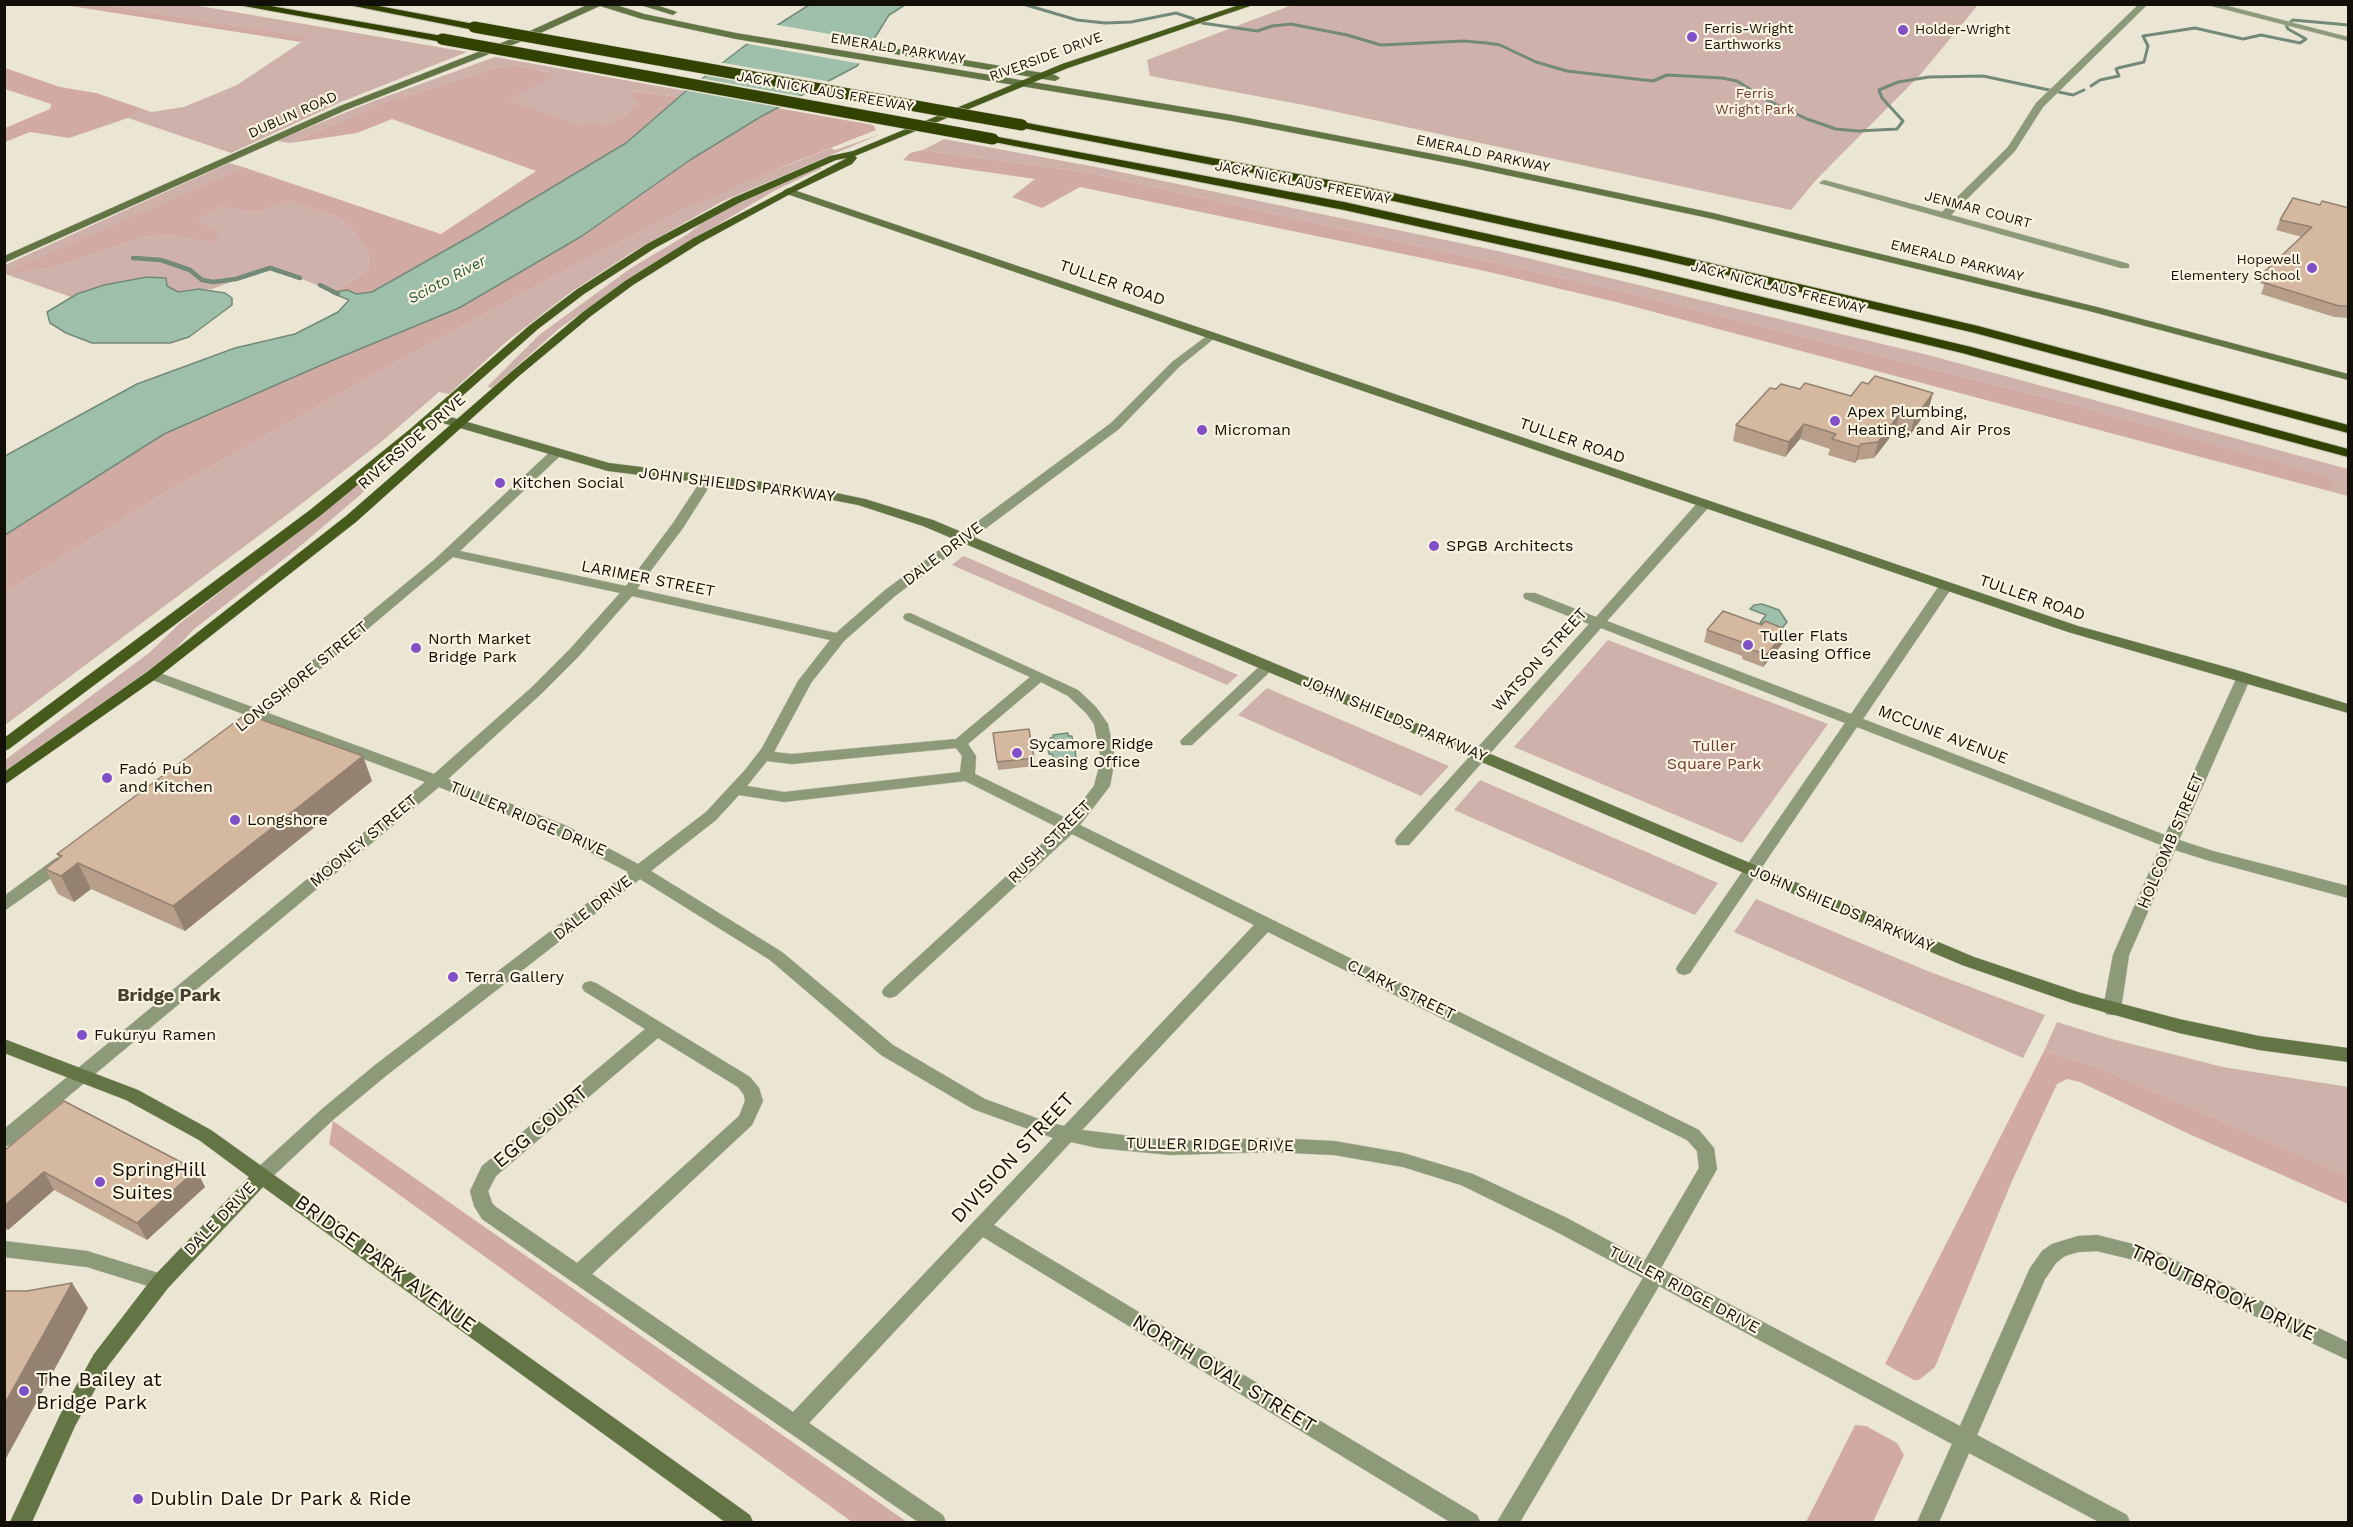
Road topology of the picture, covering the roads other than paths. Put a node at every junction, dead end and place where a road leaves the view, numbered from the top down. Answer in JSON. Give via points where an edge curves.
{"nodes":[{"id":1,"x":238,"y":4,"type":"edge"},
{"id":2,"x":349,"y":4,"type":"edge"},
{"id":3,"x":597,"y":4,"type":"edge"},
{"id":4,"x":602,"y":4,"type":"edge"},
{"id":5,"x":641,"y":4,"type":"edge"},
{"id":6,"x":1252,"y":4,"type":"edge"},
{"id":7,"x":2144,"y":4,"type":"edge"},
{"id":8,"x":2208,"y":4,"type":"edge"},
{"id":9,"x":730,"y":24,"type":"dead end"},
{"id":10,"x":2349,"y":39,"type":"edge"},
{"id":11,"x":853,"y":45,"type":"dead end"},
{"id":12,"x":1041,"y":76,"type":"junction"},
{"id":13,"x":1022,"y":83,"type":"junction"},
{"id":14,"x":856,"y":153,"type":"junction"},
{"id":15,"x":1824,"y":183,"type":"dead end"},
{"id":16,"x":788,"y":191,"type":"junction"},
{"id":17,"x":1944,"y":216,"type":"junction"},
{"id":18,"x":4,"y":260,"type":"edge"},
{"id":19,"x":2125,"y":266,"type":"dead end"},
{"id":20,"x":1212,"y":335,"type":"junction"},
{"id":21,"x":2349,"y":366,"type":"edge"},
{"id":22,"x":2349,"y":377,"type":"edge"},
{"id":23,"x":433,"y":416,"type":"junction"},
{"id":24,"x":460,"y":424,"type":"junction"},
{"id":25,"x":2349,"y":429,"type":"edge"},
{"id":26,"x":556,"y":453,"type":"junction"},
{"id":27,"x":2349,"y":453,"type":"edge"},
{"id":28,"x":708,"y":479,"type":"junction"},
{"id":29,"x":1704,"y":504,"type":"junction"},
{"id":30,"x":966,"y":537,"type":"junction"},
{"id":31,"x":451,"y":553,"type":"junction"},
{"id":32,"x":1946,"y":586,"type":"junction"},
{"id":33,"x":628,"y":592,"type":"junction"},
{"id":34,"x":1530,"y":596,"type":"dead end"},
{"id":35,"x":910,"y":617,"type":"dead end"},
{"id":36,"x":1598,"y":622,"type":"junction"},
{"id":37,"x":838,"y":638,"type":"junction"},
{"id":38,"x":1269,"y":665,"type":"junction"},
{"id":39,"x":152,"y":675,"type":"junction"},
{"id":40,"x":1040,"y":676,"type":"junction"},
{"id":41,"x":2244,"y":677,"type":"junction"},
{"id":42,"x":2349,"y":709,"type":"edge"},
{"id":43,"x":258,"y":714,"type":"junction"},
{"id":44,"x":1856,"y":720,"type":"junction"},
{"id":45,"x":236,"y":731,"type":"edge"},
{"id":46,"x":1187,"y":742,"type":"dead end"},
{"id":47,"x":960,"y":743,"type":"junction"},
{"id":48,"x":4,"y":746,"type":"edge"},
{"id":49,"x":1479,"y":755,"type":"junction"},
{"id":50,"x":763,"y":756,"type":"junction"},
{"id":51,"x":967,"y":776,"type":"junction"},
{"id":52,"x":4,"y":780,"type":"edge"},
{"id":53,"x":437,"y":780,"type":"junction"},
{"id":54,"x":738,"y":790,"type":"junction"},
{"id":55,"x":1071,"y":826,"type":"junction"},
{"id":56,"x":1403,"y":841,"type":"dead end"},
{"id":57,"x":2171,"y":843,"type":"junction"},
{"id":58,"x":77,"y":852,"type":"edge"},
{"id":59,"x":640,"y":871,"type":"junction"},
{"id":60,"x":1751,"y":871,"type":"junction"},
{"id":61,"x":2349,"y":892,"type":"edge"},
{"id":62,"x":4,"y":905,"type":"edge"},
{"id":63,"x":1266,"y":923,"type":"junction"},
{"id":64,"x":1684,"y":969,"type":"dead end"},
{"id":65,"x":590,"y":987,"type":"dead end"},
{"id":66,"x":890,"y":992,"type":"dead end"},
{"id":67,"x":2112,"y":1009,"type":"junction"},
{"id":68,"x":657,"y":1029,"type":"junction"},
{"id":69,"x":4,"y":1046,"type":"edge"},
{"id":70,"x":2349,"y":1055,"type":"edge"},
{"id":71,"x":82,"y":1075,"type":"junction"},
{"id":72,"x":1066,"y":1134,"type":"junction"},
{"id":73,"x":4,"y":1140,"type":"edge"},
{"id":74,"x":262,"y":1175,"type":"junction"},
{"id":75,"x":980,"y":1226,"type":"junction"},
{"id":76,"x":4,"y":1249,"type":"edge"},
{"id":77,"x":1652,"y":1273,"type":"junction"},
{"id":78,"x":578,"y":1274,"type":"junction"},
{"id":79,"x":161,"y":1282,"type":"junction"},
{"id":80,"x":2349,"y":1351,"type":"edge"},
{"id":81,"x":794,"y":1425,"type":"junction"},
{"id":82,"x":1964,"y":1440,"type":"junction"},
{"id":83,"x":21,"y":1522,"type":"edge"},
{"id":84,"x":742,"y":1522,"type":"edge"},
{"id":85,"x":935,"y":1522,"type":"edge"},
{"id":86,"x":1469,"y":1522,"type":"edge"},
{"id":87,"x":1508,"y":1522,"type":"edge"},
{"id":88,"x":1928,"y":1522,"type":"edge"},
{"id":89,"x":2119,"y":1522,"type":"edge"}],
"edges":[{"from":1,"to":27,"type":"highway","name":"JACK NICKLAUS FREEWAY","bridge":true,"via":[[1344,206],[1966,350]]},
{"from":2,"to":25,"type":"highway","name":"JACK NICKLAUS FREEWAY","bridge":true,"via":[[1022,124],[1361,190],[1977,330]]},
{"from":3,"to":18,"type":"main road","name":"DUBLIN ROAD","via":[[334,112]]},
{"from":4,"to":13,"type":"main road","name":"EMERALD PARKWAY","via":[[725,34]]},
{"from":5,"to":9,"type":"main road"},
{"from":6,"to":12,"type":"main road","name":"RIVERSIDE DRIVE"},
{"from":7,"to":17,"type":"street","via":[[2039,105],[2013,149]]},
{"from":8,"to":10,"type":"street"},
{"from":11,"to":12,"type":"main road","name":"EMERALD PARKWAY"},
{"from":12,"to":13,"type":"main road","name":"RIVERSIDE DRIVE"},
{"from":12,"to":21,"type":"main road","name":"EMERALD PARKWAY","via":[[1471,156],[1742,214],[2075,294]]},
{"from":13,"to":14,"type":"main road","name":"RIVERSIDE DRIVE"},
{"from":13,"to":22,"type":"main road","name":"EMERALD PARKWAY","via":[[1232,118],[1713,216],[2070,303]]},
{"from":14,"to":16,"type":"main road","name":"RIVERSIDE DRIVE","via":[[849,162]]},
{"from":14,"to":23,"type":"main road","name":"RIVERSIDE DRIVE","via":[[833,158],[737,200],[641,252],[534,327]]},
{"from":15,"to":17,"type":"street","name":"JENMAR COURT"},
{"from":16,"to":20,"type":"main road","name":"TULLER ROAD"},
{"from":16,"to":24,"type":"main road","name":"RIVERSIDE DRIVE","via":[[629,283],[547,345]]},
{"from":17,"to":19,"type":"street","name":"JENMAR COURT"},
{"from":20,"to":29,"type":"main road","name":"TULLER ROAD"},
{"from":20,"to":30,"type":"street","name":"DALE DRIVE","via":[[1176,364],[1114,426]]},
{"from":23,"to":24,"type":"main road","name":"JOHN SHIELDS PARKWAY"},
{"from":23,"to":48,"type":"main road","name":"RIVERSIDE DRIVE","via":[[315,513]]},
{"from":24,"to":26,"type":"main road","name":"JOHN SHIELDS PARKWAY"},
{"from":24,"to":39,"type":"main road","name":"RIVERSIDE DRIVE","via":[[351,519]]},
{"from":26,"to":28,"type":"main road","name":"JOHN SHIELDS PARKWAY","via":[[637,472]]},
{"from":26,"to":31,"type":"street","name":"LONGSHORE STREET"},
{"from":28,"to":30,"type":"main road","name":"JOHN SHIELDS PARKWAY","via":[[845,499]]},
{"from":28,"to":33,"type":"street","name":"MOONEY STREET"},
{"from":29,"to":32,"type":"main road","name":"TULLER ROAD"},
{"from":29,"to":36,"type":"street","name":"WATSON STREET"},
{"from":30,"to":37,"type":"street","name":"DALE DRIVE"},
{"from":30,"to":38,"type":"main road","name":"JOHN SHIELDS PARKWAY"},
{"from":31,"to":33,"type":"street","name":"LARIMER STREET"},
{"from":31,"to":43,"type":"street","name":"LONGSHORE STREET"},
{"from":32,"to":41,"type":"main road","name":"TULLER ROAD","via":[[2107,640]]},
{"from":32,"to":44,"type":"street"},
{"from":33,"to":37,"type":"street","name":"LARIMER STREET"},
{"from":33,"to":53,"type":"street","name":"MOONEY STREET","via":[[574,653]]},
{"from":34,"to":36,"type":"street","name":"MCCUNE AVENUE"},
{"from":35,"to":40,"type":"street","name":"RUSH STREET"},
{"from":36,"to":44,"type":"street","name":"MCCUNE AVENUE"},
{"from":36,"to":49,"type":"street","name":"WATSON STREET"},
{"from":37,"to":50,"type":"street","name":"DALE DRIVE","via":[[805,681]]},
{"from":38,"to":46,"type":"street"},
{"from":38,"to":49,"type":"main road","name":"JOHN SHIELDS PARKWAY"},
{"from":39,"to":43,"type":"street","name":"TULLER RIDGE DRIVE"},
{"from":39,"to":52,"type":"main road","name":"RIVERSIDE DRIVE"},
{"from":40,"to":47,"type":"street"},
{"from":40,"to":55,"type":"street","name":"RUSH STREET","via":[[1083,702],[1101,724],[1106,740],[1108,759],[1102,786]]},
{"from":41,"to":42,"type":"main road","name":"TULLER ROAD"},
{"from":41,"to":57,"type":"street","name":"HOLCOMB STREET"},
{"from":43,"to":45,"type":"street","name":"LONGSHORE STREET"},
{"from":43,"to":53,"type":"street","name":"TULLER RIDGE DRIVE"},
{"from":44,"to":57,"type":"street","name":"MCCUNE AVENUE"},
{"from":44,"to":60,"type":"street"},
{"from":47,"to":50,"type":"street","via":[[792,759]]},
{"from":47,"to":51,"type":"street","via":[[969,756]]},
{"from":49,"to":56,"type":"street","name":"WATSON STREET"},
{"from":49,"to":60,"type":"main road","name":"JOHN SHIELDS PARKWAY"},
{"from":50,"to":54,"type":"street","name":"DALE DRIVE"},
{"from":51,"to":54,"type":"street","via":[[784,797]]},
{"from":51,"to":55,"type":"street","name":"CLARK STREET"},
{"from":53,"to":59,"type":"street","name":"TULLER RIDGE DRIVE","via":[[561,830]]},
{"from":53,"to":71,"type":"street","name":"MOONEY STREET"},
{"from":54,"to":59,"type":"street","name":"DALE DRIVE"},
{"from":55,"to":63,"type":"street","name":"CLARK STREET"},
{"from":55,"to":66,"type":"street","name":"RUSH STREET"},
{"from":57,"to":61,"type":"street","name":"MCCUNE AVENUE"},
{"from":57,"to":67,"type":"street","name":"HOLCOMB STREET","via":[[2121,955]]},
{"from":58,"to":62,"type":"street"},
{"from":59,"to":72,"type":"street","name":"TULLER RIDGE DRIVE","via":[[776,956],[887,1050],[931,1078],[994,1111]]},
{"from":59,"to":74,"type":"street","name":"DALE DRIVE","via":[[366,1082]]},
{"from":60,"to":64,"type":"street"},
{"from":60,"to":67,"type":"main road","name":"JOHN SHIELDS PARKWAY","via":[[1968,961]]},
{"from":63,"to":72,"type":"street","name":"DIVISION STREET"},
{"from":63,"to":77,"type":"street","name":"CLARK STREET","via":[[1697,1138],[1707,1154],[1708,1169]]},
{"from":65,"to":68,"type":"street"},
{"from":67,"to":70,"type":"main road","name":"JOHN SHIELDS PARKWAY","via":[[2235,1038]]},
{"from":68,"to":78,"type":"street","via":[[744,1082],[753,1093],[753,1106],[746,1120]]},
{"from":68,"to":78,"type":"street","name":"EGG COURT","via":[[494,1166],[480,1186],[480,1201],[485,1209]]},
{"from":69,"to":71,"type":"main road","name":"BRIDGE PARK AVENUE"},
{"from":71,"to":73,"type":"street","name":"MOONEY STREET"},
{"from":71,"to":74,"type":"main road","name":"BRIDGE PARK AVENUE","via":[[182,1121]]},
{"from":72,"to":75,"type":"street","name":"DIVISION STREET"},
{"from":72,"to":77,"type":"street","name":"TULLER RIDGE DRIVE","via":[[1152,1147],[1318,1146],[1403,1160],[1449,1173],[1505,1196]]},
{"from":74,"to":79,"type":"main road","name":"DALE DRIVE"},
{"from":74,"to":84,"type":"main road","name":"BRIDGE PARK AVENUE"},
{"from":75,"to":81,"type":"street","name":"DIVISION STREET"},
{"from":75,"to":86,"type":"street","name":"NORTH OVAL STREET"},
{"from":76,"to":79,"type":"street","via":[[87,1259]]},
{"from":77,"to":82,"type":"street","name":"TULLER RIDGE DRIVE"},
{"from":77,"to":87,"type":"street","name":"CLARK STREET"},
{"from":78,"to":81,"type":"street","name":"EGG COURT"},
{"from":79,"to":83,"type":"main road","name":"DALE DRIVE","via":[[101,1360],[68,1420]]},
{"from":80,"to":82,"type":"street","name":"TROUTBROOK DRIVE","via":[[2142,1254],[2112,1245],[2078,1244],[2059,1250],[2042,1264]]},
{"from":81,"to":85,"type":"street","name":"EGG COURT"},
{"from":82,"to":88,"type":"street","name":"TROUTBROOK DRIVE"},
{"from":82,"to":89,"type":"street","name":"TULLER RIDGE DRIVE"}]}
